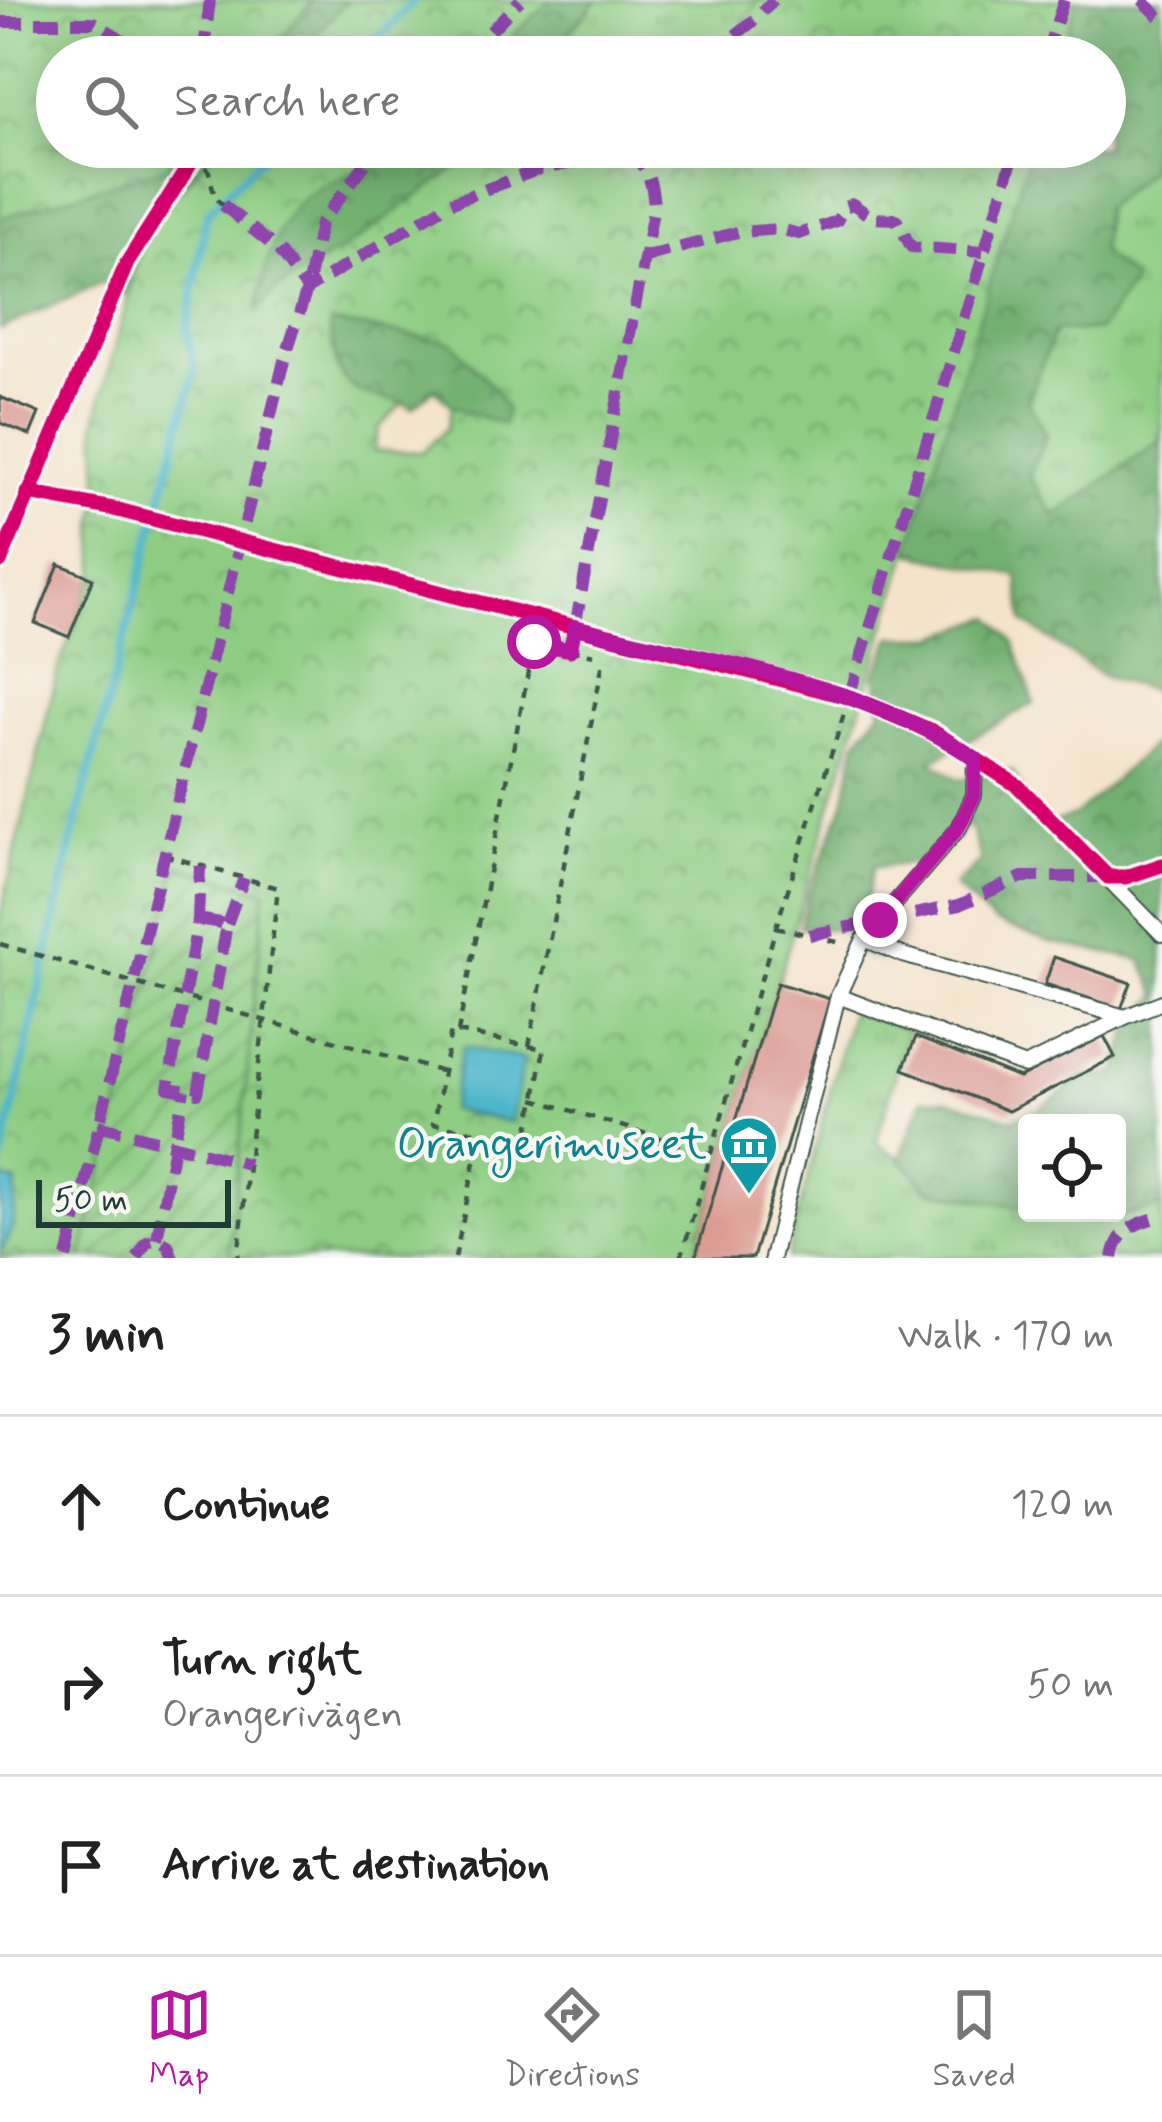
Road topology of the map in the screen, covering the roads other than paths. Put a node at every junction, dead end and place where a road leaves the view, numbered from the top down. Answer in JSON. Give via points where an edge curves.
{"nodes":[{"id":1,"x":0,"y":562,"type":"edge"},
{"id":2,"x":975,"y":758,"type":"junction"},
{"id":3,"x":1162,"y":934,"type":"edge"},
{"id":4,"x":861,"y":943,"type":"junction"},
{"id":5,"x":838,"y":996,"type":"junction"},
{"id":6,"x":1162,"y":1002,"type":"edge"},
{"id":7,"x":1125,"y":1017,"type":"junction"},
{"id":8,"x":772,"y":1258,"type":"edge"}],
"edges":[{"from":1,"to":2,"type":"lane","via":[[28,493],[136,514],[849,697]]},
{"from":2,"to":3,"type":"lane","via":[[1018,786]]},
{"from":2,"to":4,"type":"lane","via":[[974,795],[958,828]]},
{"from":4,"to":5,"type":"lane"},
{"from":4,"to":7,"type":"lane"},
{"from":5,"to":7,"type":"lane","via":[[1025,1066]]},
{"from":5,"to":8,"type":"lane"},
{"from":6,"to":7,"type":"lane"}]}
